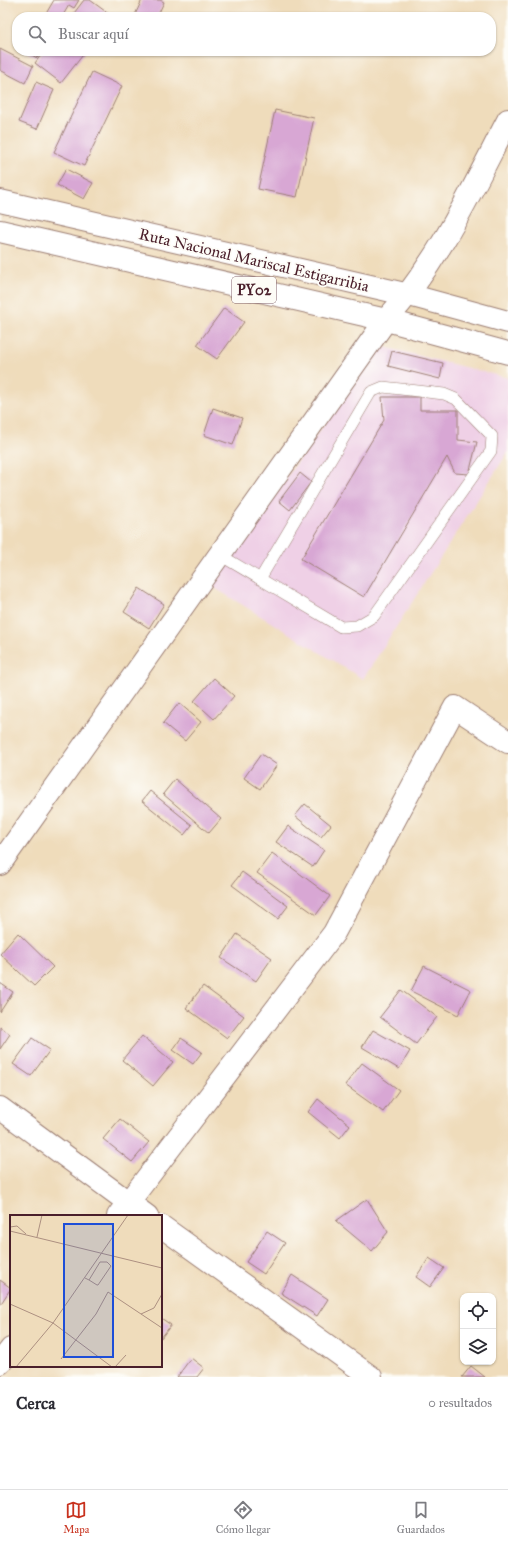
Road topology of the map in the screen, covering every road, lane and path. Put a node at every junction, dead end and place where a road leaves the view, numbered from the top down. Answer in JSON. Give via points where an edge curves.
{"nodes":[{"id":1,"x":508,"y":120,"type":"edge"},
{"id":2,"x":0,"y":201,"type":"edge"},
{"id":3,"x":0,"y":231,"type":"edge"},
{"id":4,"x":409,"y":295,"type":"junction"},
{"id":5,"x":386,"y":320,"type":"junction"},
{"id":6,"x":508,"y":322,"type":"edge"},
{"id":7,"x":508,"y":353,"type":"edge"},
{"id":8,"x":220,"y":555,"type":"junction"},
{"id":9,"x":260,"y":579,"type":"junction"},
{"id":10,"x":508,"y":742,"type":"edge"},
{"id":11,"x":0,"y":864,"type":"edge"},
{"id":12,"x":0,"y":1108,"type":"edge"},
{"id":13,"x":123,"y":1209,"type":"edge"},
{"id":14,"x":144,"y":1215,"type":"edge"},
{"id":15,"x":162,"y":1227,"type":"edge"},
{"id":16,"x":10,"y":1350,"type":"edge"},
{"id":17,"x":0,"y":1363,"type":"edge"},
{"id":18,"x":370,"y":1377,"type":"edge"}],
"edges":[{"from":1,"to":4,"type":"main road","via":[[452,227]]},
{"from":2,"to":4,"type":"main road","name":"Ruta Nacional Mariscal Estigarribia","number":"PY02"},
{"from":3,"to":5,"type":"main road","name":"Ruta Nacional Mariscal Estigarribia","number":"PY02"},
{"from":4,"to":5,"type":"main road"},
{"from":4,"to":6,"type":"main road","name":"Ruta Nacional Mariscal Estigarribia","number":"PY02"},
{"from":5,"to":7,"type":"main road","name":"Ruta Nacional Mariscal Estigarribia","number":"PY02"},
{"from":5,"to":8,"type":"main road"},
{"from":8,"to":9,"type":"lane"},
{"from":8,"to":11,"type":"main road"},
{"from":9,"to":9,"type":"lane","via":[[341,626],[358,626],[374,616],[491,451],[492,436],[456,399],[444,394],[383,387],[371,392]]},
{"from":10,"to":13,"type":"main road","via":[[455,708],[334,933]]},
{"from":12,"to":13,"type":"main road"},
{"from":13,"to":14,"type":"main road"},
{"from":15,"to":18,"type":"main road"},
{"from":16,"to":17,"type":"main road"}]}
